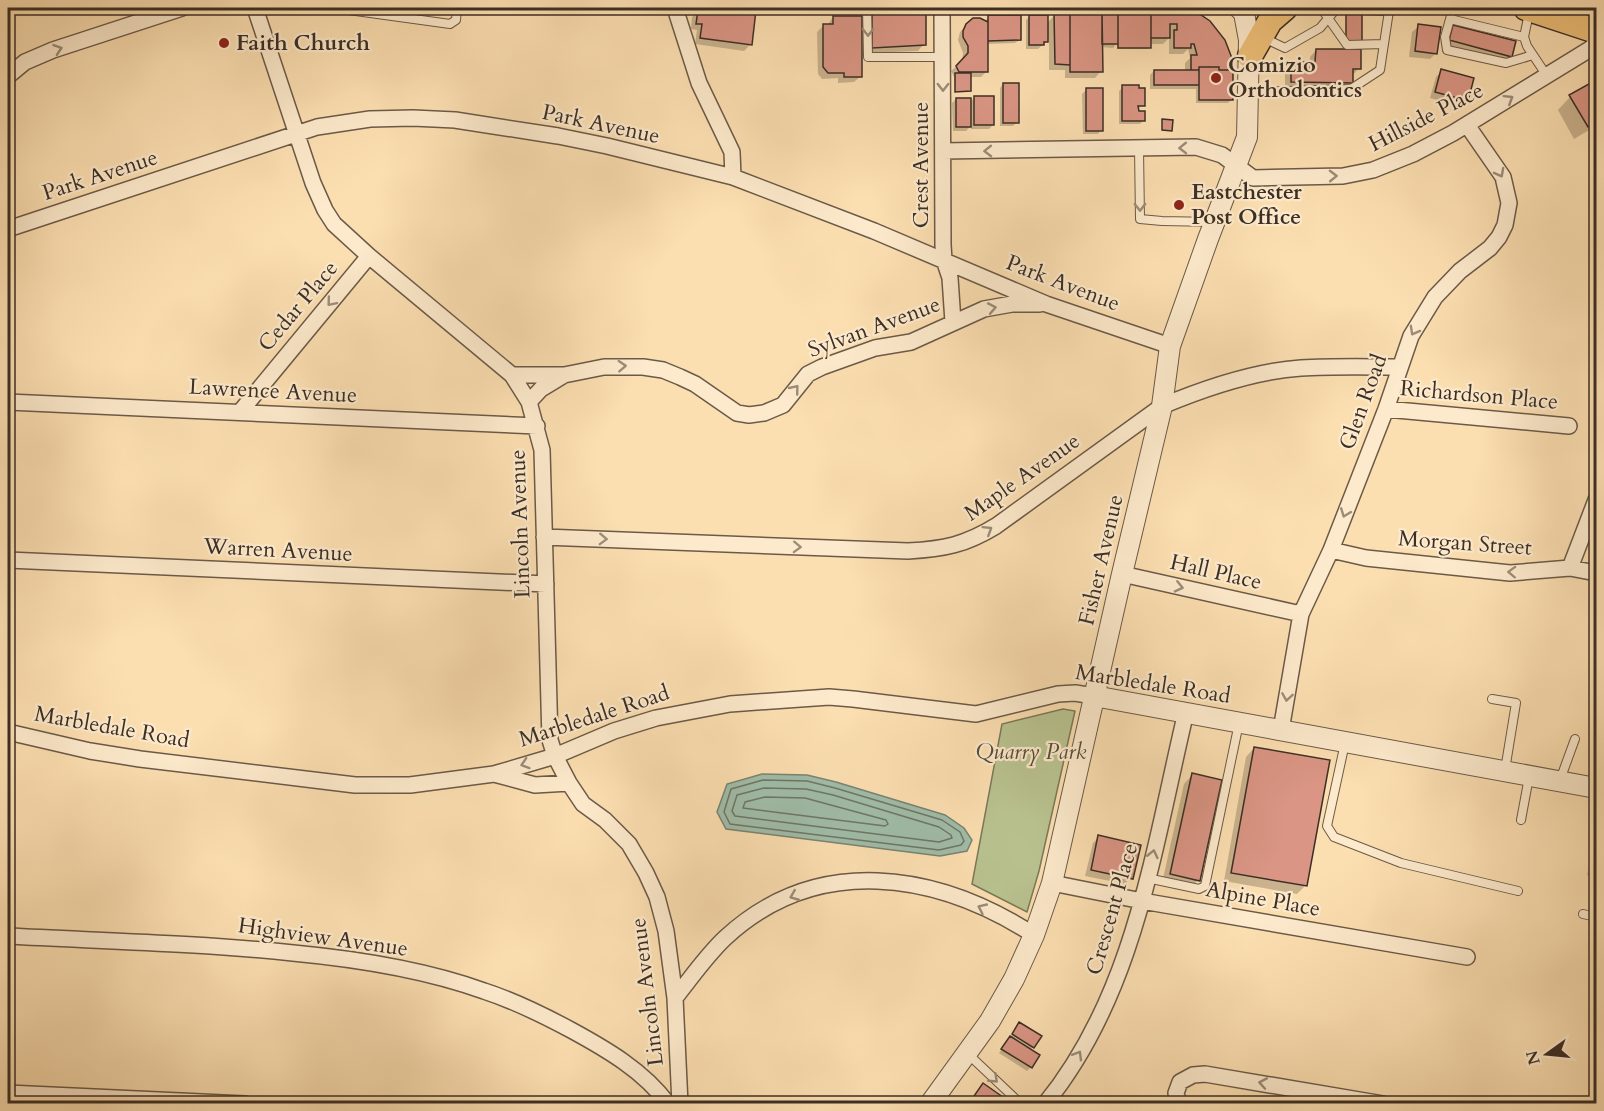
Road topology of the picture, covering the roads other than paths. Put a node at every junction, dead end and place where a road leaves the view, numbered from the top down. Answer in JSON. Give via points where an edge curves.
{"nodes":[{"id":1,"x":182,"y":8,"type":"edge"},
{"id":2,"x":255,"y":8,"type":"edge"},
{"id":3,"x":334,"y":8,"type":"edge"},
{"id":4,"x":458,"y":8,"type":"edge"},
{"id":5,"x":675,"y":8,"type":"edge"},
{"id":6,"x":867,"y":8,"type":"edge"},
{"id":7,"x":942,"y":8,"type":"edge"},
{"id":8,"x":1239,"y":8,"type":"edge"},
{"id":9,"x":1285,"y":8,"type":"edge"},
{"id":10,"x":1322,"y":8,"type":"edge"},
{"id":11,"x":1453,"y":8,"type":"edge"},
{"id":12,"x":1389,"y":10,"type":"edge"},
{"id":13,"x":1541,"y":10,"type":"edge"},
{"id":14,"x":1328,"y":19,"type":"junction"},
{"id":15,"x":1450,"y":19,"type":"junction"},
{"id":16,"x":1596,"y":31,"type":"edge"},
{"id":17,"x":1524,"y":37,"type":"junction"},
{"id":18,"x":1596,"y":43,"type":"edge"},
{"id":19,"x":1384,"y":44,"type":"junction"},
{"id":20,"x":1256,"y":46,"type":"junction"},
{"id":21,"x":1533,"y":55,"type":"junction"},
{"id":22,"x":943,"y":57,"type":"junction"},
{"id":23,"x":8,"y":76,"type":"edge"},
{"id":24,"x":1547,"y":76,"type":"junction"},
{"id":25,"x":1249,"y":92,"type":"junction"},
{"id":26,"x":1467,"y":125,"type":"junction"},
{"id":27,"x":297,"y":135,"type":"junction"},
{"id":28,"x":1139,"y":148,"type":"junction"},
{"id":29,"x":944,"y":151,"type":"junction"},
{"id":30,"x":1236,"y":166,"type":"junction"},
{"id":31,"x":733,"y":177,"type":"junction"},
{"id":32,"x":1214,"y":222,"type":"junction"},
{"id":33,"x":8,"y":229,"type":"edge"},
{"id":34,"x":369,"y":256,"type":"junction"},
{"id":35,"x":944,"y":260,"type":"junction"},
{"id":36,"x":1046,"y":304,"type":"junction"},
{"id":37,"x":953,"y":322,"type":"junction"},
{"id":38,"x":1170,"y":346,"type":"junction"},
{"id":39,"x":1399,"y":367,"type":"junction"},
{"id":40,"x":512,"y":375,"type":"junction"},
{"id":41,"x":564,"y":375,"type":"junction"},
{"id":42,"x":8,"y":402,"type":"edge"},
{"id":43,"x":530,"y":402,"type":"junction"},
{"id":44,"x":1162,"y":406,"type":"junction"},
{"id":45,"x":1386,"y":409,"type":"junction"},
{"id":46,"x":240,"y":412,"type":"junction"},
{"id":47,"x":537,"y":426,"type":"junction"},
{"id":48,"x":1569,"y":426,"type":"dead end"},
{"id":49,"x":1596,"y":500,"type":"edge"},
{"id":50,"x":544,"y":537,"type":"junction"},
{"id":51,"x":1331,"y":550,"type":"junction"},
{"id":52,"x":8,"y":560,"type":"edge"},
{"id":53,"x":1570,"y":568,"type":"junction"},
{"id":54,"x":1596,"y":573,"type":"edge"},
{"id":55,"x":1122,"y":574,"type":"junction"},
{"id":56,"x":546,"y":584,"type":"junction"},
{"id":57,"x":1301,"y":614,"type":"junction"},
{"id":58,"x":1094,"y":696,"type":"junction"},
{"id":59,"x":1492,"y":699,"type":"dead end"},
{"id":60,"x":1186,"y":712,"type":"junction"},
{"id":61,"x":1239,"y":722,"type":"junction"},
{"id":62,"x":1281,"y":730,"type":"junction"},
{"id":63,"x":8,"y":732,"type":"edge"},
{"id":64,"x":1575,"y":739,"type":"dead end"},
{"id":65,"x":1345,"y":741,"type":"junction"},
{"id":66,"x":555,"y":756,"type":"junction"},
{"id":67,"x":1505,"y":771,"type":"junction"},
{"id":68,"x":494,"y":774,"type":"junction"},
{"id":69,"x":1529,"y":776,"type":"junction"},
{"id":70,"x":1559,"y":781,"type":"junction"},
{"id":71,"x":570,"y":783,"type":"junction"},
{"id":72,"x":1596,"y":788,"type":"edge"},
{"id":73,"x":1521,"y":820,"type":"dead end"},
{"id":74,"x":1147,"y":878,"type":"junction"},
{"id":75,"x":1052,"y":884,"type":"junction"},
{"id":76,"x":1518,"y":891,"type":"dead end"},
{"id":77,"x":1142,"y":901,"type":"junction"},
{"id":78,"x":1583,"y":914,"type":"dead end"},
{"id":79,"x":1596,"y":917,"type":"edge"},
{"id":80,"x":1034,"y":935,"type":"junction"},
{"id":81,"x":8,"y":936,"type":"edge"},
{"id":82,"x":1467,"y":957,"type":"dead end"},
{"id":83,"x":675,"y":998,"type":"junction"},
{"id":84,"x":968,"y":1054,"type":"junction"},
{"id":85,"x":8,"y":1093,"type":"edge"},
{"id":86,"x":1178,"y":1096,"type":"edge"},
{"id":87,"x":245,"y":1104,"type":"edge"},
{"id":88,"x":668,"y":1104,"type":"edge"},
{"id":89,"x":681,"y":1104,"type":"edge"},
{"id":90,"x":930,"y":1104,"type":"edge"},
{"id":91,"x":1021,"y":1104,"type":"edge"},
{"id":92,"x":1045,"y":1104,"type":"edge"},
{"id":93,"x":1383,"y":1104,"type":"edge"}],
"edges":[{"from":23,"to":1,"type":"street","one_way":true,"via":[[25,62],[53,50]]},
{"from":2,"to":27,"type":"street","name":"Lincoln Avenue"},
{"from":3,"to":4,"type":"lane","via":[[450,24],[456,20]]},
{"from":5,"to":31,"type":"street","via":[[699,83],[732,152]]},
{"from":6,"to":22,"type":"lane","one_way":true,"via":[[868,57]]},
{"from":7,"to":22,"type":"street","name":"Crest Avenue"},
{"from":8,"to":20,"type":"street","name":"Fisher Avenue"},
{"from":9,"to":20,"type":"main road","via":[[1270,21]]},
{"from":10,"to":14,"type":"lane"},
{"from":11,"to":15,"type":"lane"},
{"from":12,"to":14,"type":"lane","via":[[1336,9]]},
{"from":12,"to":19,"type":"lane"},
{"from":13,"to":16,"type":"main road"},
{"from":13,"to":17,"type":"lane"},
{"from":14,"to":19,"type":"lane","via":[[1347,45]]},
{"from":14,"to":20,"type":"lane","via":[[1285,48]]},
{"from":15,"to":17,"type":"lane"},
{"from":15,"to":21,"type":"lane","via":[[1445,37],[1447,50],[1506,63]]},
{"from":17,"to":21,"type":"lane"},
{"from":18,"to":24,"type":"street","name":"Hillside Place"},
{"from":19,"to":25,"type":"lane","via":[[1380,70],[1351,89]]},
{"from":20,"to":25,"type":"street","name":"Fisher Avenue"},
{"from":21,"to":24,"type":"lane"},
{"from":22,"to":29,"type":"street","name":"Crest Avenue","one_way":true},
{"from":26,"to":24,"type":"street","name":"Hillside Place","one_way":true},
{"from":25,"to":30,"type":"street","name":"Fisher Avenue","via":[[1248,131]]},
{"from":30,"to":26,"type":"street","name":"Hillside Place","one_way":true,"via":[[1253,178],[1343,176],[1388,165]]},
{"from":26,"to":39,"type":"street","name":"Glen Road","one_way":true,"via":[[1503,177],[1509,203],[1505,225],[1490,248],[1435,297],[1411,336]]},
{"from":27,"to":31,"type":"street","name":"Park Avenue","via":[[354,120],[455,120],[588,142]]},
{"from":27,"to":33,"type":"street","name":"Park Avenue"},
{"from":27,"to":34,"type":"street","name":"Lincoln Avenue","via":[[325,210],[334,224]]},
{"from":28,"to":29,"type":"street","name":"Hillside Place","one_way":true},
{"from":30,"to":28,"type":"street","name":"Hillside Place","one_way":true,"via":[[1222,155],[1196,147]]},
{"from":28,"to":32,"type":"lane","one_way":true,"via":[[1140,219]]},
{"from":29,"to":35,"type":"street","name":"Crest Avenue"},
{"from":30,"to":32,"type":"street","name":"Fisher Avenue"},
{"from":31,"to":35,"type":"street","name":"Park Avenue"},
{"from":32,"to":38,"type":"street","name":"Fisher Avenue"},
{"from":34,"to":40,"type":"street","name":"Lincoln Avenue"},
{"from":34,"to":46,"type":"street","name":"Cedar Place","one_way":true},
{"from":35,"to":36,"type":"street","name":"Park Avenue"},
{"from":35,"to":37,"type":"street","name":"Crest Avenue","via":[[950,278]]},
{"from":37,"to":36,"type":"street","name":"Sylvan Avenue","one_way":true,"via":[[984,309]]},
{"from":36,"to":38,"type":"street","name":"Park Avenue"},
{"from":41,"to":37,"type":"street","name":"Sylvan Avenue","one_way":true,"via":[[614,366],[663,370],[695,384],[737,413],[764,413],[783,405],[808,374],[822,367],[875,348],[911,342]]},
{"from":38,"to":44,"type":"street","name":"Fisher Avenue"},
{"from":39,"to":44,"type":"street","name":"Maple Avenue","via":[[1300,368],[1252,376]]},
{"from":39,"to":45,"type":"street","name":"Glen Road"},
{"from":40,"to":41,"type":"street","name":"Sylvan Avenue"},
{"from":40,"to":43,"type":"street","name":"Lincoln Avenue"},
{"from":41,"to":43,"type":"street","name":"Sylvan Avenue","via":[[541,389]]},
{"from":42,"to":46,"type":"street","name":"Lawrence Avenue"},
{"from":43,"to":47,"type":"street","name":"Lincoln Avenue"},
{"from":50,"to":44,"type":"street","name":"Maple Avenue","one_way":true,"via":[[908,551],[952,547],[996,526]]},
{"from":44,"to":55,"type":"street","name":"Fisher Avenue"},
{"from":45,"to":48,"type":"street","name":"Richardson Place"},
{"from":45,"to":51,"type":"street","name":"Glen Road","one_way":true},
{"from":46,"to":47,"type":"street","name":"Lawrence Avenue"},
{"from":47,"to":50,"type":"street","name":"Lincoln Avenue","via":[[542,450]]},
{"from":49,"to":53,"type":"street"},
{"from":50,"to":56,"type":"street","name":"Lincoln Avenue"},
{"from":53,"to":51,"type":"street","name":"Morgan Street","one_way":true,"via":[[1510,573],[1377,559]]},
{"from":51,"to":57,"type":"street","name":"Glen Road"},
{"from":52,"to":56,"type":"street","name":"Warren Avenue"},
{"from":53,"to":54,"type":"street","name":"Morgan Street"},
{"from":55,"to":57,"type":"street","name":"Hall Place","one_way":true},
{"from":55,"to":58,"type":"street","name":"Fisher Avenue"},
{"from":56,"to":66,"type":"street","name":"Lincoln Avenue","via":[[550,740]]},
{"from":57,"to":62,"type":"street","name":"Glen Road","one_way":true},
{"from":58,"to":60,"type":"street","name":"Marbledale Road"},
{"from":58,"to":66,"type":"street","name":"Marbledale Road","via":[[1058,694],[976,714],[837,698],[730,704],[656,718]]},
{"from":58,"to":75,"type":"street","name":"Fisher Avenue"},
{"from":59,"to":67,"type":"lane","via":[[1516,704]]},
{"from":60,"to":61,"type":"street","name":"Marbledale Road"},
{"from":74,"to":60,"type":"street","name":"Crescent Place","one_way":true},
{"from":61,"to":62,"type":"street","name":"Marbledale Road"},
{"from":61,"to":74,"type":"lane","via":[[1205,886],[1199,889]]},
{"from":62,"to":65,"type":"street","name":"Marbledale Road"},
{"from":63,"to":68,"type":"street","name":"Marbledale Road","via":[[140,759],[355,785],[421,784]]},
{"from":64,"to":70,"type":"lane"},
{"from":65,"to":67,"type":"street","name":"Marbledale Road"},
{"from":65,"to":76,"type":"lane","via":[[1327,826],[1334,837],[1401,863]]},
{"from":66,"to":68,"type":"street","name":"Marbledale Road","one_way":true},
{"from":66,"to":71,"type":"street","name":"Lincoln Avenue"},
{"from":67,"to":69,"type":"street","name":"Marbledale Road"},
{"from":68,"to":71,"type":"street","name":"Marbledale Road","via":[[535,785]]},
{"from":69,"to":70,"type":"street","name":"Marbledale Road"},
{"from":69,"to":73,"type":"lane"},
{"from":70,"to":72,"type":"street","name":"Marbledale Road"},
{"from":71,"to":83,"type":"street","name":"Lincoln Avenue","via":[[584,804],[629,844],[646,873],[664,920]]},
{"from":74,"to":77,"type":"street","name":"Crescent Place"},
{"from":75,"to":77,"type":"street","name":"Alpine Place"},
{"from":75,"to":80,"type":"street","name":"Fisher Avenue"},
{"from":77,"to":82,"type":"street","name":"Alpine Place"},
{"from":92,"to":77,"type":"street","name":"Crescent Place","one_way":true,"via":[[1059,1087],[1104,1008]]},
{"from":78,"to":79,"type":"lane"},
{"from":80,"to":83,"type":"street","one_way":true,"via":[[966,900],[928,887],[897,881],[850,881],[798,894],[747,921],[706,958]]},
{"from":80,"to":84,"type":"street","name":"Fisher Avenue","via":[[1009,987]]},
{"from":81,"to":88,"type":"street","name":"Highview Avenue","via":[[260,949],[346,958],[450,980],[528,1007],[585,1038],[656,1087]]},
{"from":83,"to":89,"type":"street","name":"Lincoln Avenue"},
{"from":84,"to":90,"type":"street","name":"Fisher Avenue"},
{"from":84,"to":91,"type":"lane","one_way":true},
{"from":85,"to":87,"type":"street"},
{"from":93,"to":86,"type":"street","one_way":true,"via":[[1206,1074],[1185,1078],[1180,1082]]}]}
